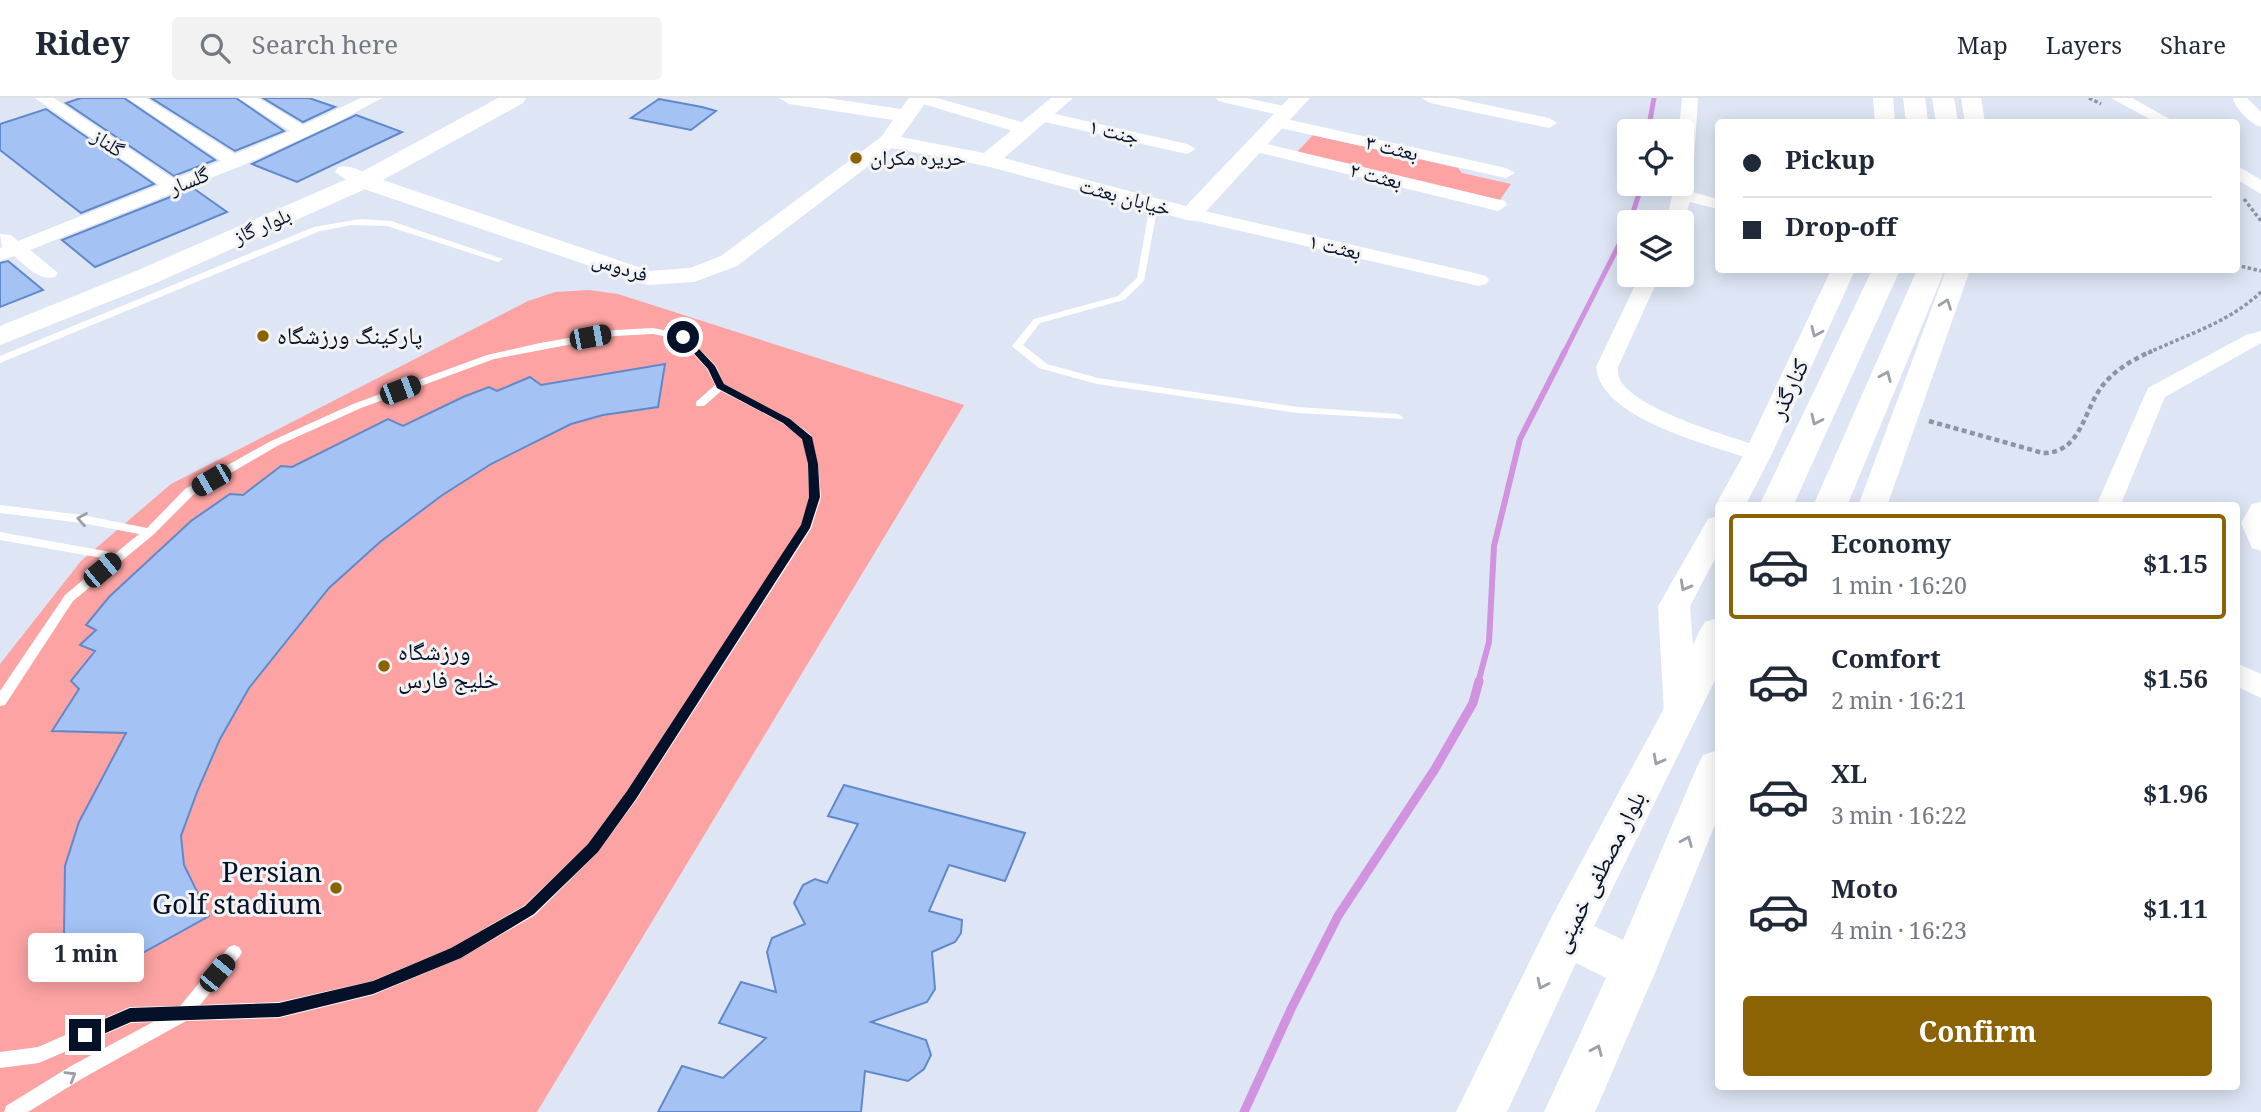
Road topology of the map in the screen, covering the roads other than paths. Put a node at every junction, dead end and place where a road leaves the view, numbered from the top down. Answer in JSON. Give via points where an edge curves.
{"nodes":[{"id":1,"x":43,"y":98,"type":"edge"},
{"id":2,"x":135,"y":98,"type":"edge"},
{"id":3,"x":246,"y":98,"type":"edge"},
{"id":4,"x":374,"y":98,"type":"edge"},
{"id":5,"x":490,"y":98,"type":"edge"},
{"id":6,"x":515,"y":98,"type":"edge"},
{"id":7,"x":789,"y":98,"type":"edge"},
{"id":8,"x":919,"y":98,"type":"edge"},
{"id":9,"x":1063,"y":98,"type":"edge"},
{"id":10,"x":1223,"y":98,"type":"edge"},
{"id":11,"x":1430,"y":98,"type":"edge"},
{"id":12,"x":1690,"y":98,"type":"edge"},
{"id":13,"x":1883,"y":98,"type":"edge"},
{"id":14,"x":1914,"y":98,"type":"edge"},
{"id":15,"x":1943,"y":98,"type":"edge"},
{"id":16,"x":1970,"y":98,"type":"edge"},
{"id":17,"x":2119,"y":98,"type":"edge"},
{"id":18,"x":2241,"y":100,"type":"dead end"},
{"id":19,"x":1288,"y":111,"type":"edge"},
{"id":20,"x":905,"y":116,"type":"junction"},
{"id":21,"x":1688,"y":119,"type":"edge"},
{"id":22,"x":1885,"y":119,"type":"edge"},
{"id":23,"x":1917,"y":119,"type":"edge"},
{"id":24,"x":1946,"y":119,"type":"edge"},
{"id":25,"x":1974,"y":119,"type":"edge"},
{"id":26,"x":2161,"y":119,"type":"edge"},
{"id":27,"x":1034,"y":122,"type":"junction"},
{"id":28,"x":2261,"y":122,"type":"edge"},
{"id":29,"x":1549,"y":123,"type":"dead end"},
{"id":30,"x":303,"y":132,"type":"junction"},
{"id":31,"x":888,"y":141,"type":"junction"},
{"id":32,"x":1254,"y":146,"type":"junction"},
{"id":33,"x":1187,"y":149,"type":"dead end"},
{"id":34,"x":988,"y":160,"type":"junction"},
{"id":35,"x":234,"y":162,"type":"junction"},
{"id":36,"x":1506,"y":173,"type":"dead end"},
{"id":37,"x":2240,"y":173,"type":"edge"},
{"id":38,"x":355,"y":177,"type":"junction"},
{"id":39,"x":173,"y":187,"type":"junction"},
{"id":40,"x":2261,"y":189,"type":"edge"},
{"id":41,"x":1687,"y":196,"type":"edge"},
{"id":42,"x":1715,"y":203,"type":"edge"},
{"id":43,"x":1154,"y":204,"type":"junction"},
{"id":44,"x":1498,"y":205,"type":"dead end"},
{"id":45,"x":1191,"y":214,"type":"junction"},
{"id":46,"x":5,"y":247,"type":"edge"},
{"id":47,"x":498,"y":259,"type":"dead end"},
{"id":48,"x":48,"y":273,"type":"dead end"},
{"id":49,"x":1842,"y":273,"type":"edge"},
{"id":50,"x":1885,"y":273,"type":"edge"},
{"id":51,"x":1930,"y":273,"type":"edge"},
{"id":52,"x":1957,"y":273,"type":"edge"},
{"id":53,"x":1479,"y":280,"type":"dead end"},
{"id":54,"x":1644,"y":287,"type":"edge"},
{"id":55,"x":0,"y":317,"type":"edge"},
{"id":56,"x":0,"y":336,"type":"edge"},
{"id":57,"x":2261,"y":337,"type":"edge"},
{"id":58,"x":0,"y":360,"type":"edge"},
{"id":59,"x":720,"y":386,"type":"junction"},
{"id":60,"x":700,"y":404,"type":"dead end"},
{"id":61,"x":1398,"y":417,"type":"dead end"},
{"id":62,"x":1758,"y":454,"type":"junction"},
{"id":63,"x":1732,"y":502,"type":"edge"},
{"id":64,"x":1778,"y":502,"type":"edge"},
{"id":65,"x":1832,"y":502,"type":"edge"},
{"id":66,"x":1873,"y":502,"type":"edge"},
{"id":67,"x":2110,"y":502,"type":"edge"},
{"id":68,"x":0,"y":509,"type":"edge"},
{"id":69,"x":2261,"y":510,"type":"edge"},
{"id":70,"x":1715,"y":531,"type":"edge"},
{"id":71,"x":149,"y":532,"type":"junction"},
{"id":72,"x":0,"y":536,"type":"edge"},
{"id":73,"x":2261,"y":542,"type":"edge"},
{"id":74,"x":118,"y":557,"type":"junction"},
{"id":75,"x":1715,"y":639,"type":"edge"},
{"id":76,"x":2240,"y":675,"type":"edge"},
{"id":77,"x":2261,"y":687,"type":"edge"},
{"id":78,"x":0,"y":701,"type":"edge"},
{"id":79,"x":1681,"y":714,"type":"junction"},
{"id":80,"x":1715,"y":774,"type":"edge"},
{"id":81,"x":1566,"y":935,"type":"junction"},
{"id":82,"x":234,"y":952,"type":"dead end"},
{"id":83,"x":1634,"y":968,"type":"junction"},
{"id":84,"x":183,"y":1014,"type":"junction"},
{"id":85,"x":0,"y":1060,"type":"edge"},
{"id":86,"x":12,"y":1112,"type":"edge"},
{"id":87,"x":1480,"y":1112,"type":"edge"},
{"id":88,"x":1569,"y":1112,"type":"edge"}],
"edges":[{"from":1,"to":39,"type":"street","name":"گلناز"},
{"from":2,"to":35,"type":"street"},
{"from":3,"to":30,"type":"street"},
{"from":4,"to":30,"type":"street","name":"گلسار"},
{"from":5,"to":38,"type":"main road","name":"بلوار گاز"},
{"from":6,"to":38,"type":"main road","name":"بلوار گاز"},
{"from":7,"to":20,"type":"street"},
{"from":8,"to":20,"type":"street","name":"فردوس"},
{"from":8,"to":27,"type":"street"},
{"from":9,"to":27,"type":"street"},
{"from":10,"to":19,"type":"street","name":"بعثت ۳"},
{"from":11,"to":29,"type":"street"},
{"from":12,"to":21,"type":"street"},
{"from":13,"to":22,"type":"street"},
{"from":14,"to":23,"type":"main road"},
{"from":15,"to":24,"type":"main road"},
{"from":16,"to":25,"type":"street"},
{"from":17,"to":26,"type":"street"},
{"from":18,"to":28,"type":"street"},
{"from":19,"to":32,"type":"street","name":"خیابان بعثت"},
{"from":19,"to":36,"type":"street","name":"بعثت ۳"},
{"from":20,"to":31,"type":"street","name":"فردوس"},
{"from":27,"to":33,"type":"street","name":"جنت ۱"},
{"from":27,"to":34,"type":"street"},
{"from":30,"to":35,"type":"street","name":"گلسار"},
{"from":31,"to":34,"type":"street","name":"خیابان بعثت"},
{"from":31,"to":38,"type":"street","name":"فردوس","via":[[729,261],[694,275],[668,279],[649,278]]},
{"from":32,"to":44,"type":"street","name":"بعثت ۲"},
{"from":32,"to":45,"type":"street","name":"خیابان بعثت"},
{"from":34,"to":43,"type":"street","name":"خیابان بعثت"},
{"from":35,"to":39,"type":"street","name":"گلسار"},
{"from":37,"to":40,"type":"street"},
{"from":38,"to":55,"type":"main road","name":"بلوار گاز"},
{"from":38,"to":56,"type":"main road","name":"بلوار گاز","via":[[146,277]]},
{"from":39,"to":46,"type":"street","name":"گلسار"},
{"from":41,"to":42,"type":"street"},
{"from":43,"to":45,"type":"street","name":"خیابان بعثت"},
{"from":43,"to":61,"type":"lane","via":[[1141,279],[1121,298],[1037,321],[1017,346],[1043,366],[1097,381],[1298,410]]},
{"from":45,"to":53,"type":"street","name":"بعثت ۱"},
{"from":46,"to":48,"type":"street"},
{"from":47,"to":58,"type":"lane","via":[[388,223],[335,224]]},
{"from":49,"to":62,"type":"street","name":"کنارگذر","one_way":true},
{"from":50,"to":64,"type":"main road","one_way":true},
{"from":65,"to":51,"type":"main road","one_way":true},
{"from":66,"to":52,"type":"street","one_way":true},
{"from":54,"to":62,"type":"street","via":[[1607,367],[1608,381],[1646,411]]},
{"from":57,"to":67,"type":"street","via":[[2156,393]]},
{"from":59,"to":60,"type":"lane"},
{"from":59,"to":71,"type":"lane","via":[[712,368],[683,337],[653,331],[615,332],[491,357],[357,406],[275,443],[189,492]]},
{"from":59,"to":84,"type":"lane","via":[[807,437],[814,497],[807,526],[593,848],[530,910],[456,953],[373,988],[279,1010]]},
{"from":62,"to":63,"type":"street","name":"کنارگذر"},
{"from":71,"to":68,"type":"lane","one_way":true},
{"from":69,"to":73,"type":"street","via":[[2253,523]]},
{"from":70,"to":79,"type":"street","one_way":true,"via":[[1674,606]]},
{"from":71,"to":74,"type":"lane"},
{"from":72,"to":74,"type":"lane"},
{"from":74,"to":78,"type":"lane","via":[[69,598]]},
{"from":75,"to":79,"type":"main road","name":"بلوار مصطفی خمینی"},
{"from":76,"to":77,"type":"street"},
{"from":79,"to":81,"type":"main road","name":"بلوار مصطفی خمینی","one_way":true},
{"from":83,"to":80,"type":"main road","one_way":true},
{"from":81,"to":83,"type":"main road"},
{"from":81,"to":87,"type":"main road","name":"بلوار مصطفی خمینی","one_way":true},
{"from":82,"to":84,"type":"lane"},
{"from":88,"to":83,"type":"main road","one_way":true},
{"from":84,"to":85,"type":"lane","via":[[130,1015],[39,1055]]},
{"from":86,"to":84,"type":"lane","one_way":true}]}
